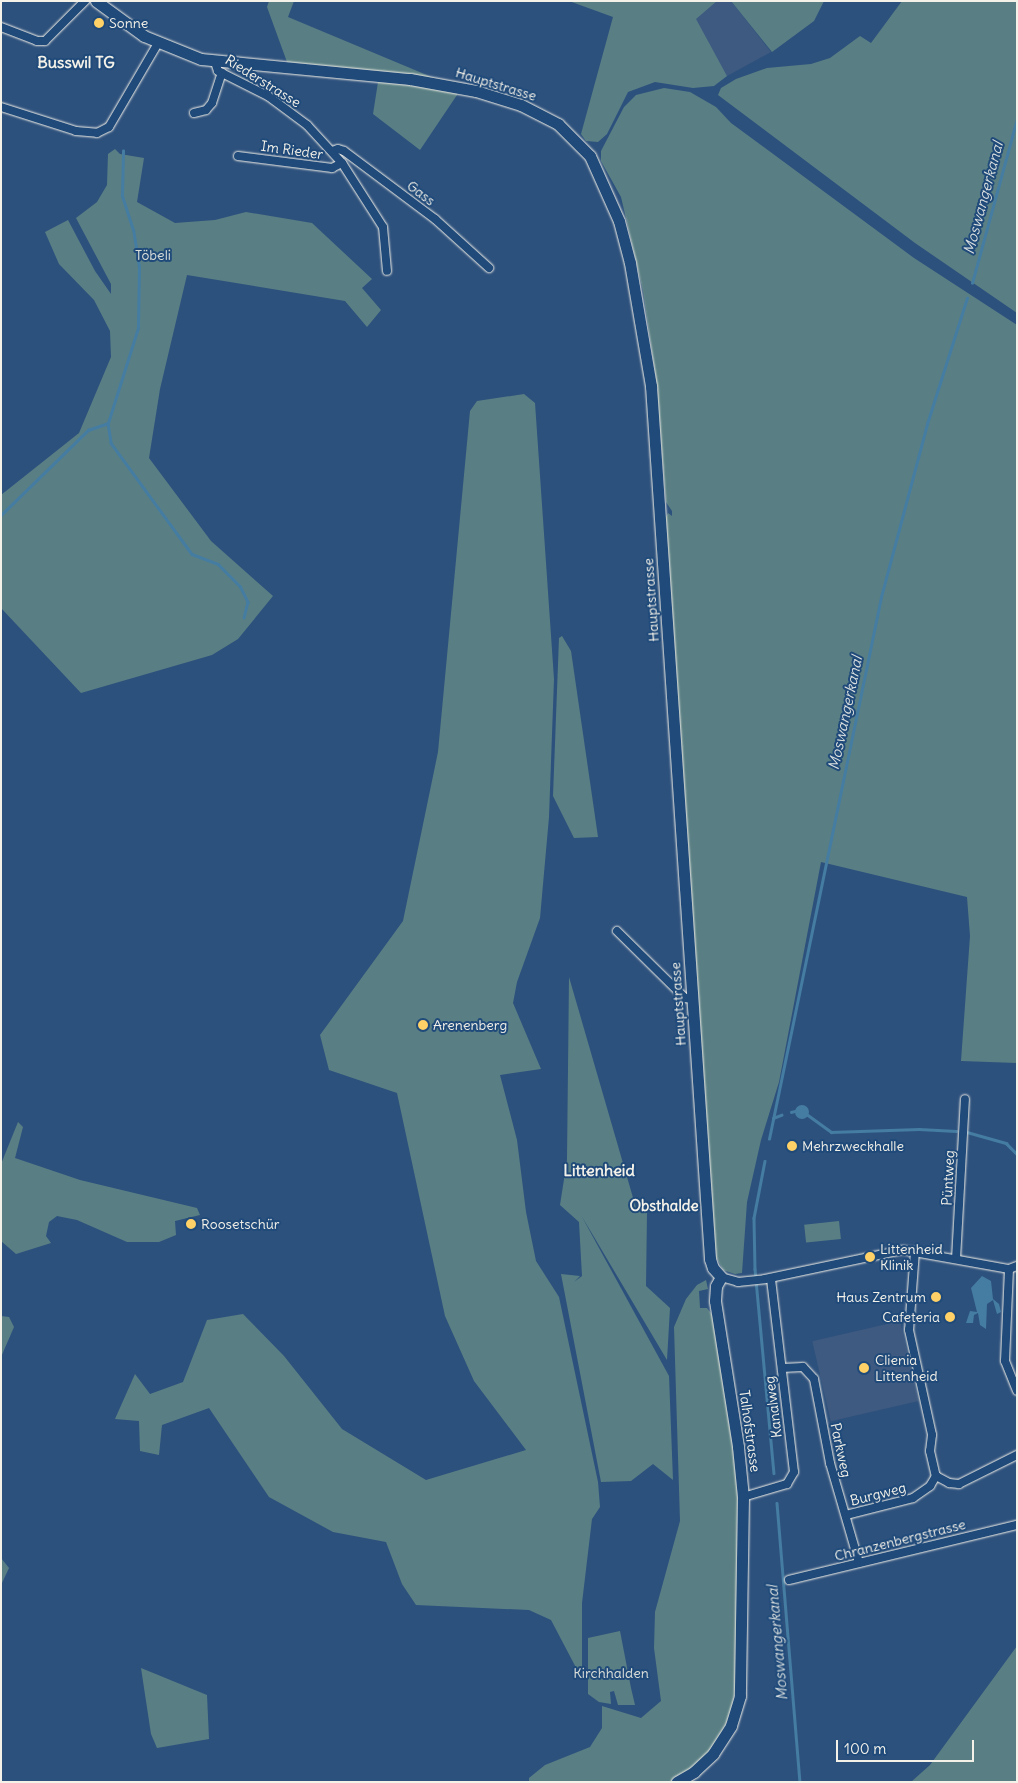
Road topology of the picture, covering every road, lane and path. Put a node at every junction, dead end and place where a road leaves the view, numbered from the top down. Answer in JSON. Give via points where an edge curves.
{"nodes":[{"id":1,"x":85,"y":1,"type":"edge"},
{"id":2,"x":96,"y":1,"type":"edge"},
{"id":3,"x":1,"y":27,"type":"edge"},
{"id":4,"x":158,"y":44,"type":"junction"},
{"id":5,"x":215,"y":62,"type":"junction"},
{"id":6,"x":222,"y":73,"type":"junction"},
{"id":7,"x":1,"y":107,"type":"edge"},
{"id":8,"x":194,"y":113,"type":"dead end"},
{"id":9,"x":332,"y":151,"type":"junction"},
{"id":10,"x":238,"y":156,"type":"dead end"},
{"id":11,"x":342,"y":163,"type":"junction"},
{"id":12,"x":488,"y":268,"type":"dead end"},
{"id":13,"x":387,"y":271,"type":"dead end"},
{"id":14,"x":617,"y":931,"type":"dead end"},
{"id":15,"x":692,"y":999,"type":"junction"},
{"id":16,"x":965,"y":1099,"type":"dead end"},
{"id":17,"x":915,"y":1251,"type":"junction"},
{"id":18,"x":956,"y":1259,"type":"junction"},
{"id":19,"x":1013,"y":1268,"type":"edge"},
{"id":20,"x":721,"y":1277,"type":"junction"},
{"id":21,"x":768,"y":1279,"type":"junction"},
{"id":22,"x":782,"y":1368,"type":"junction"},
{"id":23,"x":1017,"y":1391,"type":"edge"},
{"id":24,"x":1017,"y":1455,"type":"edge"},
{"id":25,"x":936,"y":1476,"type":"junction"},
{"id":26,"x":743,"y":1497,"type":"junction"},
{"id":27,"x":846,"y":1515,"type":"junction"},
{"id":28,"x":1017,"y":1525,"type":"edge"},
{"id":29,"x":859,"y":1563,"type":"junction"},
{"id":30,"x":789,"y":1580,"type":"dead end"},
{"id":31,"x":677,"y":1782,"type":"edge"}],
"edges":[{"from":1,"to":3,"type":"street","via":[[45,40],[37,41]]},
{"from":2,"to":4,"type":"street","name":"Hauptstrasse","via":[[127,26]]},
{"from":4,"to":5,"type":"street","name":"Hauptstrasse"},
{"from":4,"to":7,"type":"street","via":[[109,127],[102,131],[90,134],[76,131]]},
{"from":5,"to":6,"type":"street","name":"Riederstrasse","via":[[215,69]]},
{"from":5,"to":15,"type":"street","name":"Hauptstrasse","via":[[410,80],[476,91],[521,105],[558,124],[581,146],[599,171],[619,221],[630,262],[651,386]]},
{"from":6,"to":8,"type":"street","via":[[212,104],[206,110]]},
{"from":6,"to":9,"type":"street","name":"Riederstrasse","via":[[268,96],[307,125]]},
{"from":9,"to":11,"type":"street","name":"Riederstrasse"},
{"from":9,"to":12,"type":"street","name":"Gass","via":[[344,151],[435,219]]},
{"from":10,"to":11,"type":"street","name":"Im Rieder","via":[[332,168]]},
{"from":11,"to":13,"type":"street","name":"Riederstrasse","via":[[383,228]]},
{"from":14,"to":15,"type":"street","via":[[684,998]]},
{"from":15,"to":20,"type":"street","name":"Hauptstrasse","via":[[710,1259]]},
{"from":16,"to":18,"type":"street","name":"Püntweg"},
{"from":17,"to":18,"type":"street"},
{"from":17,"to":21,"type":"street","via":[[896,1250]]},
{"from":17,"to":25,"type":"street","via":[[909,1330],[932,1435],[930,1452]]},
{"from":18,"to":19,"type":"street"},
{"from":19,"to":23,"type":"street","via":[[1005,1361],[1009,1378]]},
{"from":20,"to":21,"type":"street","via":[[746,1282]]},
{"from":20,"to":26,"type":"street","name":"Talhofstrasse","via":[[716,1286],[715,1301]]},
{"from":21,"to":22,"type":"street","name":"Kanalweg"},
{"from":22,"to":26,"type":"street","name":"Kanalweg","via":[[794,1472],[788,1484]]},
{"from":22,"to":27,"type":"street","name":"Parkweg","via":[[803,1367],[814,1379],[830,1463]]},
{"from":24,"to":25,"type":"street","via":[[959,1484]]},
{"from":25,"to":27,"type":"street","name":"Burgweg","via":[[930,1486],[913,1498]]},
{"from":26,"to":31,"type":"street","name":"Talhofstrasse","via":[[740,1696],[732,1726],[713,1754],[694,1772]]},
{"from":27,"to":29,"type":"street","name":"Parkweg"},
{"from":28,"to":29,"type":"street","name":"Chranzenbergstrasse"},
{"from":29,"to":30,"type":"street","name":"Chranzenbergstrasse"}]}
